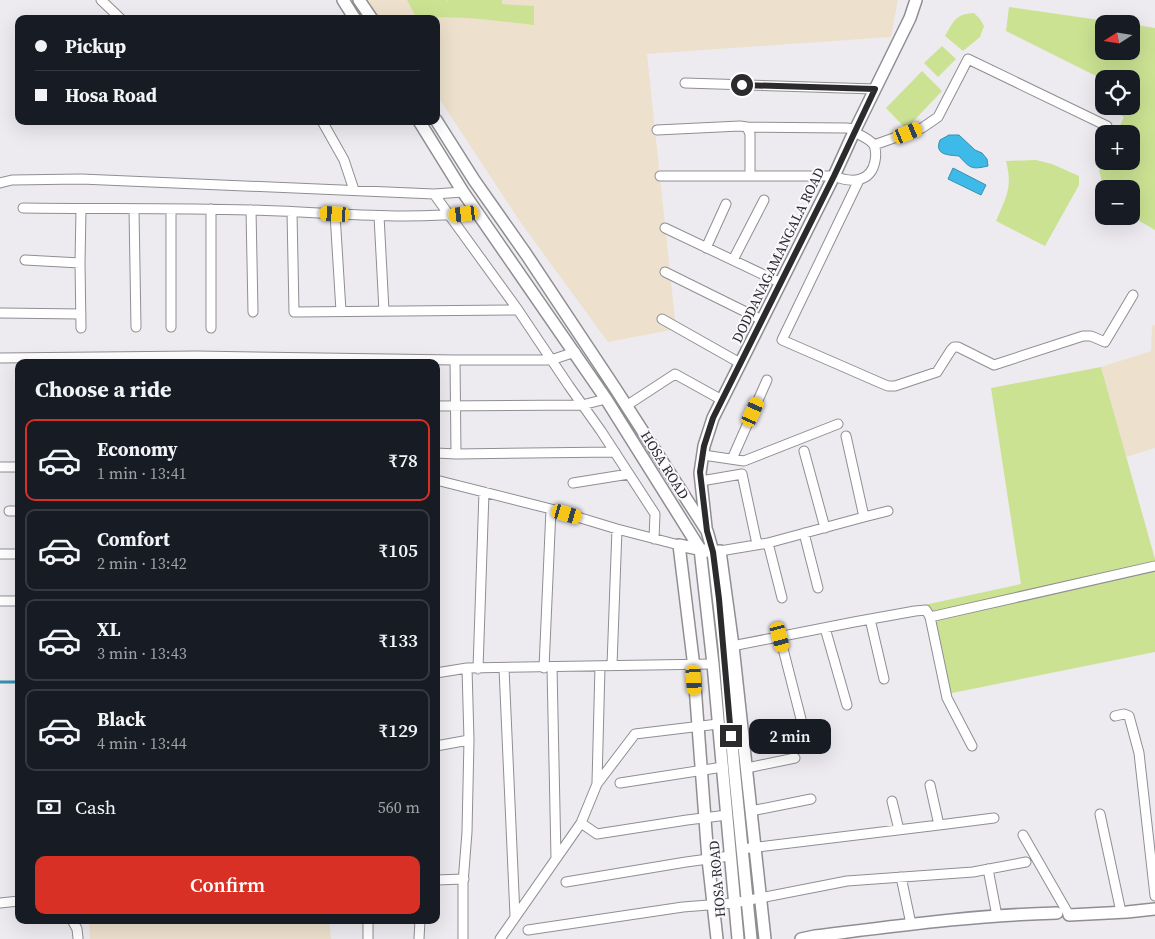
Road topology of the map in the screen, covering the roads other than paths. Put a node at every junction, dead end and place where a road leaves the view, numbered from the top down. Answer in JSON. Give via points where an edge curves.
{"nodes":[{"id":1,"x":101,"y":0,"type":"edge"},
{"id":2,"x":343,"y":0,"type":"edge"},
{"id":3,"x":360,"y":0,"type":"edge"},
{"id":4,"x":916,"y":0,"type":"edge"},
{"id":5,"x":117,"y":15,"type":"edge"},
{"id":6,"x":352,"y":15,"type":"edge"},
{"id":7,"x":369,"y":15,"type":"edge"},
{"id":8,"x":685,"y":83,"type":"dead end"},
{"id":9,"x":875,"y":89,"type":"junction"},
{"id":10,"x":324,"y":125,"type":"edge"},
{"id":11,"x":421,"y":125,"type":"edge"},
{"id":12,"x":439,"y":125,"type":"edge"},
{"id":13,"x":1105,"y":125,"type":"edge"},
{"id":14,"x":747,"y":127,"type":"junction"},
{"id":15,"x":657,"y":130,"type":"dead end"},
{"id":16,"x":855,"y":131,"type":"junction"},
{"id":17,"x":874,"y":145,"type":"junction"},
{"id":18,"x":660,"y":176,"type":"dead end"},
{"id":19,"x":750,"y":176,"type":"junction"},
{"id":20,"x":834,"y":176,"type":"junction"},
{"id":21,"x":859,"y":180,"type":"junction"},
{"id":22,"x":0,"y":183,"type":"edge"},
{"id":23,"x":354,"y":190,"type":"junction"},
{"id":24,"x":463,"y":192,"type":"junction"},
{"id":25,"x":434,"y":194,"type":"junction"},
{"id":26,"x":764,"y":200,"type":"dead end"},
{"id":27,"x":726,"y":204,"type":"dead end"},
{"id":28,"x":23,"y":208,"type":"dead end"},
{"id":29,"x":81,"y":208,"type":"junction"},
{"id":30,"x":134,"y":209,"type":"junction"},
{"id":31,"x":171,"y":209,"type":"junction"},
{"id":32,"x":211,"y":210,"type":"junction"},
{"id":33,"x":251,"y":210,"type":"junction"},
{"id":34,"x":292,"y":212,"type":"junction"},
{"id":35,"x":477,"y":212,"type":"junction"},
{"id":36,"x":335,"y":214,"type":"junction"},
{"id":37,"x":379,"y":216,"type":"junction"},
{"id":38,"x":450,"y":216,"type":"junction"},
{"id":39,"x":664,"y":228,"type":"dead end"},
{"id":40,"x":706,"y":248,"type":"junction"},
{"id":41,"x":526,"y":254,"type":"junction"},
{"id":42,"x":24,"y":260,"type":"dead end"},
{"id":43,"x":733,"y":260,"type":"junction"},
{"id":44,"x":80,"y":263,"type":"junction"},
{"id":45,"x":515,"y":266,"type":"junction"},
{"id":46,"x":665,"y":272,"type":"dead end"},
{"id":47,"x":781,"y":283,"type":"junction"},
{"id":48,"x":1133,"y":295,"type":"dead end"},
{"id":49,"x":518,"y":310,"type":"junction"},
{"id":50,"x":341,"y":311,"type":"junction"},
{"id":51,"x":384,"y":311,"type":"junction"},
{"id":52,"x":253,"y":312,"type":"dead end"},
{"id":53,"x":0,"y":313,"type":"edge"},
{"id":54,"x":81,"y":314,"type":"junction"},
{"id":55,"x":662,"y":319,"type":"dead end"},
{"id":56,"x":762,"y":320,"type":"junction"},
{"id":57,"x":171,"y":327,"type":"dead end"},
{"id":58,"x":81,"y":328,"type":"dead end"},
{"id":59,"x":136,"y":328,"type":"dead end"},
{"id":60,"x":211,"y":328,"type":"dead end"},
{"id":61,"x":574,"y":352,"type":"junction"},
{"id":62,"x":0,"y":358,"type":"edge"},
{"id":63,"x":390,"y":359,"type":"edge"},
{"id":64,"x":440,"y":360,"type":"edge"},
{"id":65,"x":455,"y":360,"type":"junction"},
{"id":66,"x":551,"y":360,"type":"junction"},
{"id":67,"x":740,"y":364,"type":"junction"},
{"id":68,"x":767,"y":380,"type":"dead end"},
{"id":69,"x":606,"y":399,"type":"junction"},
{"id":70,"x":722,"y":400,"type":"junction"},
{"id":71,"x":582,"y":405,"type":"junction"},
{"id":72,"x":440,"y":406,"type":"edge"},
{"id":73,"x":456,"y":406,"type":"junction"},
{"id":74,"x":626,"y":406,"type":"junction"},
{"id":75,"x":838,"y":424,"type":"dead end"},
{"id":76,"x":846,"y":436,"type":"dead end"},
{"id":77,"x":804,"y":451,"type":"dead end"},
{"id":78,"x":615,"y":452,"type":"junction"},
{"id":79,"x":440,"y":453,"type":"edge"},
{"id":80,"x":456,"y":454,"type":"junction"},
{"id":81,"x":703,"y":455,"type":"junction"},
{"id":82,"x":732,"y":459,"type":"junction"},
{"id":83,"x":0,"y":467,"type":"edge"},
{"id":84,"x":15,"y":467,"type":"edge"},
{"id":85,"x":629,"y":474,"type":"junction"},
{"id":86,"x":440,"y":481,"type":"edge"},
{"id":87,"x":701,"y":481,"type":"junction"},
{"id":88,"x":573,"y":483,"type":"dead end"},
{"id":89,"x":484,"y":492,"type":"junction"},
{"id":90,"x":550,"y":509,"type":"junction"},
{"id":91,"x":888,"y":511,"type":"dead end"},
{"id":92,"x":864,"y":517,"type":"junction"},
{"id":93,"x":825,"y":528,"type":"junction"},
{"id":94,"x":617,"y":529,"type":"junction"},
{"id":95,"x":707,"y":531,"type":"junction"},
{"id":96,"x":804,"y":533,"type":"junction"},
{"id":97,"x":690,"y":534,"type":"junction"},
{"id":98,"x":654,"y":539,"type":"junction"},
{"id":99,"x":768,"y":543,"type":"junction"},
{"id":100,"x":757,"y":544,"type":"junction"},
{"id":101,"x":679,"y":545,"type":"junction"},
{"id":102,"x":700,"y":549,"type":"junction"},
{"id":103,"x":716,"y":552,"type":"junction"},
{"id":104,"x":0,"y":554,"type":"edge"},
{"id":105,"x":15,"y":554,"type":"edge"},
{"id":106,"x":1155,"y":566,"type":"edge"},
{"id":107,"x":818,"y":588,"type":"dead end"},
{"id":108,"x":782,"y":598,"type":"dead end"},
{"id":109,"x":0,"y":601,"type":"edge"},
{"id":110,"x":15,"y":601,"type":"edge"},
{"id":111,"x":930,"y":617,"type":"junction"},
{"id":112,"x":870,"y":619,"type":"junction"},
{"id":113,"x":825,"y":628,"type":"junction"},
{"id":114,"x":780,"y":637,"type":"junction"},
{"id":115,"x":729,"y":647,"type":"junction"},
{"id":116,"x":693,"y":664,"type":"junction"},
{"id":117,"x":713,"y":664,"type":"junction"},
{"id":118,"x":612,"y":665,"type":"junction"},
{"id":119,"x":600,"y":666,"type":"junction"},
{"id":120,"x":548,"y":667,"type":"junction"},
{"id":121,"x":468,"y":668,"type":"junction"},
{"id":122,"x":504,"y":668,"type":"junction"},
{"id":123,"x":478,"y":669,"type":"junction"},
{"id":124,"x":440,"y":672,"type":"edge"},
{"id":125,"x":884,"y":679,"type":"dead end"},
{"id":126,"x":847,"y":705,"type":"dead end"},
{"id":127,"x":1115,"y":716,"type":"dead end"},
{"id":128,"x":801,"y":719,"type":"dead end"},
{"id":129,"x":718,"y":724,"type":"junction"},
{"id":130,"x":698,"y":726,"type":"junction"},
{"id":131,"x":469,"y":740,"type":"junction"},
{"id":132,"x":440,"y":745,"type":"edge"},
{"id":133,"x":972,"y":746,"type":"dead end"},
{"id":134,"x":795,"y":758,"type":"dead end"},
{"id":135,"x":723,"y":767,"type":"junction"},
{"id":136,"x":747,"y":768,"type":"junction"},
{"id":137,"x":701,"y":770,"type":"junction"},
{"id":138,"x":620,"y":783,"type":"dead end"},
{"id":139,"x":597,"y":784,"type":"junction"},
{"id":140,"x":930,"y":785,"type":"dead end"},
{"id":141,"x":811,"y":799,"type":"dead end"},
{"id":142,"x":892,"y":801,"type":"dead end"},
{"id":143,"x":751,"y":812,"type":"junction"},
{"id":144,"x":1100,"y":814,"type":"dead end"},
{"id":145,"x":727,"y":815,"type":"junction"},
{"id":146,"x":705,"y":817,"type":"junction"},
{"id":147,"x":994,"y":818,"type":"dead end"},
{"id":148,"x":581,"y":823,"type":"junction"},
{"id":149,"x":939,"y":825,"type":"junction"},
{"id":150,"x":898,"y":830,"type":"junction"},
{"id":151,"x":1023,"y":834,"type":"dead end"},
{"id":152,"x":754,"y":848,"type":"junction"},
{"id":153,"x":742,"y":849,"type":"junction"},
{"id":154,"x":730,"y":856,"type":"junction"},
{"id":155,"x":556,"y":858,"type":"junction"},
{"id":156,"x":708,"y":859,"type":"junction"},
{"id":157,"x":1026,"y":862,"type":"dead end"},
{"id":158,"x":988,"y":869,"type":"junction"},
{"id":159,"x":901,"y":877,"type":"junction"},
{"id":160,"x":464,"y":879,"type":"junction"},
{"id":161,"x":440,"y":880,"type":"edge"},
{"id":162,"x":566,"y":882,"type":"dead end"},
{"id":163,"x":1155,"y":896,"type":"edge"},
{"id":164,"x":761,"y":898,"type":"junction"},
{"id":165,"x":747,"y":900,"type":"junction"},
{"id":166,"x":15,"y":901,"type":"edge"},
{"id":167,"x":0,"y":903,"type":"edge"},
{"id":168,"x":734,"y":903,"type":"junction"},
{"id":169,"x":713,"y":905,"type":"junction"},
{"id":170,"x":1155,"y":909,"type":"edge"},
{"id":171,"x":1121,"y":912,"type":"junction"},
{"id":172,"x":1063,"y":914,"type":"junction"},
{"id":173,"x":515,"y":916,"type":"junction"},
{"id":174,"x":997,"y":916,"type":"junction"},
{"id":175,"x":74,"y":924,"type":"edge"},
{"id":176,"x":368,"y":924,"type":"edge"},
{"id":177,"x":420,"y":924,"type":"edge"},
{"id":178,"x":911,"y":924,"type":"junction"},
{"id":179,"x":528,"y":930,"type":"dead end"},
{"id":180,"x":78,"y":938,"type":"edge"},
{"id":181,"x":368,"y":939,"type":"edge"},
{"id":182,"x":419,"y":939,"type":"edge"},
{"id":183,"x":463,"y":939,"type":"edge"},
{"id":184,"x":500,"y":939,"type":"edge"},
{"id":185,"x":717,"y":939,"type":"edge"},
{"id":186,"x":738,"y":939,"type":"edge"},
{"id":187,"x":751,"y":939,"type":"edge"},
{"id":188,"x":764,"y":939,"type":"edge"},
{"id":189,"x":801,"y":939,"type":"edge"}],
"edges":[{"from":1,"to":5,"type":"street"},
{"from":2,"to":6,"type":"street"},
{"from":3,"to":7,"type":"street"},
{"from":4,"to":9,"type":"street","name":"DODDANAGAMANGALA ROAD"},
{"from":8,"to":9,"type":"street"},
{"from":9,"to":16,"type":"street","name":"DODDANAGAMANGALA ROAD"},
{"from":10,"to":23,"type":"street","via":[[344,160]]},
{"from":11,"to":24,"type":"street","name":"HOSA ROAD"},
{"from":12,"to":41,"type":"street","name":"HOSA ROAD"},
{"from":13,"to":17,"type":"street","via":[[968,59],[938,117],[922,128]]},
{"from":14,"to":15,"type":"street"},
{"from":14,"to":16,"type":"street","via":[[846,128]]},
{"from":14,"to":19,"type":"street","via":[[750,134]]},
{"from":16,"to":17,"type":"street"},
{"from":16,"to":20,"type":"street","name":"DODDANAGAMANGALA ROAD"},
{"from":17,"to":21,"type":"street","via":[[874,167],[868,176]]},
{"from":18,"to":19,"type":"street"},
{"from":19,"to":20,"type":"street"},
{"from":20,"to":21,"type":"street","via":[[843,180]]},
{"from":20,"to":47,"type":"street","name":"DODDANAGAMANGALA ROAD"},
{"from":21,"to":48,"type":"street","via":[[782,340],[883,384],[895,386],[937,372],[954,347],[994,365],[1084,336],[1105,342]]},
{"from":22,"to":23,"type":"street","via":[[81,179]]},
{"from":23,"to":25,"type":"street"},
{"from":24,"to":25,"type":"street"},
{"from":24,"to":35,"type":"street","name":"HOSA ROAD"},
{"from":25,"to":38,"type":"street"},
{"from":26,"to":43,"type":"street"},
{"from":27,"to":40,"type":"street"},
{"from":28,"to":29,"type":"street"},
{"from":29,"to":30,"type":"street"},
{"from":29,"to":44,"type":"street"},
{"from":30,"to":31,"type":"street"},
{"from":30,"to":59,"type":"street"},
{"from":31,"to":32,"type":"street"},
{"from":31,"to":57,"type":"street"},
{"from":32,"to":33,"type":"street"},
{"from":32,"to":60,"type":"street"},
{"from":33,"to":34,"type":"street"},
{"from":33,"to":52,"type":"street"},
{"from":34,"to":36,"type":"street"},
{"from":34,"to":50,"type":"street","via":[[294,312]]},
{"from":35,"to":38,"type":"street"},
{"from":35,"to":45,"type":"street","name":"HOSA ROAD"},
{"from":36,"to":37,"type":"street"},
{"from":36,"to":50,"type":"street"},
{"from":37,"to":38,"type":"street"},
{"from":37,"to":51,"type":"street"},
{"from":38,"to":49,"type":"street"},
{"from":39,"to":40,"type":"street"},
{"from":40,"to":43,"type":"street"},
{"from":41,"to":45,"type":"street"},
{"from":41,"to":74,"type":"street","name":"HOSA ROAD"},
{"from":42,"to":44,"type":"street"},
{"from":43,"to":47,"type":"street"},
{"from":44,"to":54,"type":"street"},
{"from":45,"to":61,"type":"street","name":"HOSA ROAD"},
{"from":46,"to":56,"type":"street"},
{"from":47,"to":56,"type":"street","name":"DODDANAGAMANGALA ROAD"},
{"from":49,"to":51,"type":"street"},
{"from":49,"to":66,"type":"street"},
{"from":50,"to":51,"type":"street"},
{"from":53,"to":54,"type":"street"},
{"from":54,"to":58,"type":"street"},
{"from":55,"to":67,"type":"street"},
{"from":56,"to":67,"type":"street","name":"DODDANAGAMANGALA ROAD"},
{"from":61,"to":66,"type":"street"},
{"from":61,"to":69,"type":"street","name":"HOSA ROAD"},
{"from":62,"to":63,"type":"street","via":[[197,356]]},
{"from":64,"to":65,"type":"street"},
{"from":65,"to":66,"type":"street"},
{"from":65,"to":73,"type":"street"},
{"from":66,"to":71,"type":"street"},
{"from":67,"to":70,"type":"street","name":"DODDANAGAMANGALA ROAD"},
{"from":68,"to":82,"type":"street"},
{"from":69,"to":71,"type":"street"},
{"from":69,"to":97,"type":"street","name":"HOSA ROAD"},
{"from":70,"to":74,"type":"street","via":[[675,374]]},
{"from":70,"to":81,"type":"street","name":"DODDANAGAMANGALA ROAD","via":[[713,418]]},
{"from":71,"to":73,"type":"street"},
{"from":71,"to":78,"type":"street"},
{"from":72,"to":73,"type":"street"},
{"from":73,"to":80,"type":"street"},
{"from":74,"to":95,"type":"street","name":"HOSA ROAD"},
{"from":75,"to":82,"type":"street","via":[[744,461]]},
{"from":76,"to":92,"type":"street"},
{"from":77,"to":93,"type":"street"},
{"from":78,"to":80,"type":"street"},
{"from":78,"to":85,"type":"street"},
{"from":79,"to":80,"type":"street"},
{"from":81,"to":82,"type":"street"},
{"from":81,"to":87,"type":"street","name":"DODDANAGAMANGALA ROAD"},
{"from":83,"to":84,"type":"street"},
{"from":85,"to":88,"type":"street"},
{"from":85,"to":98,"type":"street","via":[[655,514]]},
{"from":86,"to":89,"type":"street"},
{"from":87,"to":95,"type":"street","name":"DODDANAGAMANGALA ROAD"},
{"from":87,"to":100,"type":"street","via":[[742,474]]},
{"from":89,"to":90,"type":"street"},
{"from":89,"to":123,"type":"street"},
{"from":90,"to":94,"type":"street"},
{"from":90,"to":120,"type":"street"},
{"from":91,"to":92,"type":"street"},
{"from":92,"to":93,"type":"street"},
{"from":93,"to":96,"type":"street"},
{"from":94,"to":98,"type":"street"},
{"from":94,"to":118,"type":"street"},
{"from":95,"to":97,"type":"street"},
{"from":95,"to":103,"type":"street","name":"HOSA ROAD"},
{"from":96,"to":99,"type":"street"},
{"from":96,"to":107,"type":"street"},
{"from":97,"to":102,"type":"street","name":"HOSA ROAD"},
{"from":98,"to":101,"type":"street"},
{"from":99,"to":100,"type":"street"},
{"from":99,"to":108,"type":"street"},
{"from":100,"to":103,"type":"street"},
{"from":101,"to":102,"type":"street"},
{"from":101,"to":116,"type":"street"},
{"from":102,"to":103,"type":"street"},
{"from":102,"to":117,"type":"street","name":"HOSA ROAD"},
{"from":103,"to":115,"type":"street","name":"HOSA ROAD"},
{"from":104,"to":105,"type":"street"},
{"from":106,"to":111,"type":"street"},
{"from":109,"to":110,"type":"street"},
{"from":111,"to":112,"type":"street","via":[[926,610]]},
{"from":111,"to":133,"type":"street","via":[[947,698]]},
{"from":112,"to":113,"type":"street"},
{"from":112,"to":125,"type":"street"},
{"from":113,"to":114,"type":"street"},
{"from":113,"to":126,"type":"street"},
{"from":114,"to":115,"type":"street"},
{"from":114,"to":128,"type":"street"},
{"from":115,"to":136,"type":"street"},
{"from":115,"to":153,"type":"street","name":"HOSA ROAD","via":[[734,767]]},
{"from":116,"to":117,"type":"street"},
{"from":116,"to":118,"type":"street"},
{"from":116,"to":130,"type":"street"},
{"from":117,"to":129,"type":"street","name":"HOSA ROAD"},
{"from":118,"to":119,"type":"street"},
{"from":119,"to":120,"type":"street"},
{"from":119,"to":139,"type":"street"},
{"from":120,"to":122,"type":"street"},
{"from":120,"to":155,"type":"street"},
{"from":121,"to":123,"type":"street"},
{"from":121,"to":124,"type":"street"},
{"from":121,"to":131,"type":"street"},
{"from":122,"to":123,"type":"street"},
{"from":122,"to":173,"type":"street"},
{"from":127,"to":163,"type":"street","via":[[1130,716],[1139,753]]},
{"from":129,"to":130,"type":"street"},
{"from":129,"to":135,"type":"street","name":"HOSA ROAD"},
{"from":130,"to":137,"type":"street"},
{"from":130,"to":139,"type":"street","via":[[635,734]]},
{"from":131,"to":132,"type":"street"},
{"from":131,"to":160,"type":"street"},
{"from":134,"to":136,"type":"street"},
{"from":135,"to":137,"type":"street"},
{"from":135,"to":145,"type":"street","name":"HOSA ROAD"},
{"from":136,"to":143,"type":"street"},
{"from":137,"to":138,"type":"street"},
{"from":137,"to":146,"type":"street"},
{"from":139,"to":148,"type":"street"},
{"from":140,"to":149,"type":"street"},
{"from":141,"to":143,"type":"street"},
{"from":142,"to":150,"type":"street"},
{"from":143,"to":152,"type":"street"},
{"from":144,"to":171,"type":"street"},
{"from":145,"to":146,"type":"street"},
{"from":145,"to":154,"type":"street","name":"HOSA ROAD"},
{"from":146,"to":148,"type":"street","via":[[597,834]]},
{"from":146,"to":156,"type":"street"},
{"from":147,"to":149,"type":"street"},
{"from":148,"to":155,"type":"street"},
{"from":149,"to":150,"type":"street"},
{"from":150,"to":152,"type":"street"},
{"from":151,"to":172,"type":"street"},
{"from":152,"to":153,"type":"street"},
{"from":152,"to":164,"type":"street"},
{"from":153,"to":165,"type":"street","name":"HOSA ROAD"},
{"from":154,"to":156,"type":"street"},
{"from":154,"to":168,"type":"street","name":"HOSA ROAD"},
{"from":155,"to":173,"type":"street"},
{"from":156,"to":162,"type":"street"},
{"from":156,"to":169,"type":"street"},
{"from":157,"to":158,"type":"street"},
{"from":158,"to":159,"type":"street"},
{"from":158,"to":174,"type":"street"},
{"from":159,"to":164,"type":"street","via":[[847,881]]},
{"from":159,"to":178,"type":"street"},
{"from":160,"to":161,"type":"street"},
{"from":160,"to":183,"type":"street"},
{"from":164,"to":165,"type":"street"},
{"from":164,"to":188,"type":"street"},
{"from":165,"to":168,"type":"street"},
{"from":165,"to":187,"type":"street","name":"HOSA ROAD"},
{"from":166,"to":167,"type":"street"},
{"from":168,"to":169,"type":"street"},
{"from":168,"to":186,"type":"street","name":"HOSA ROAD"},
{"from":169,"to":179,"type":"street"},
{"from":169,"to":185,"type":"street"},
{"from":170,"to":171,"type":"street"},
{"from":171,"to":172,"type":"street"},
{"from":172,"to":174,"type":"street"},
{"from":173,"to":184,"type":"street"},
{"from":174,"to":178,"type":"street"},
{"from":175,"to":180,"type":"street"},
{"from":176,"to":181,"type":"street"},
{"from":177,"to":182,"type":"street"},
{"from":178,"to":189,"type":"street"}]}
